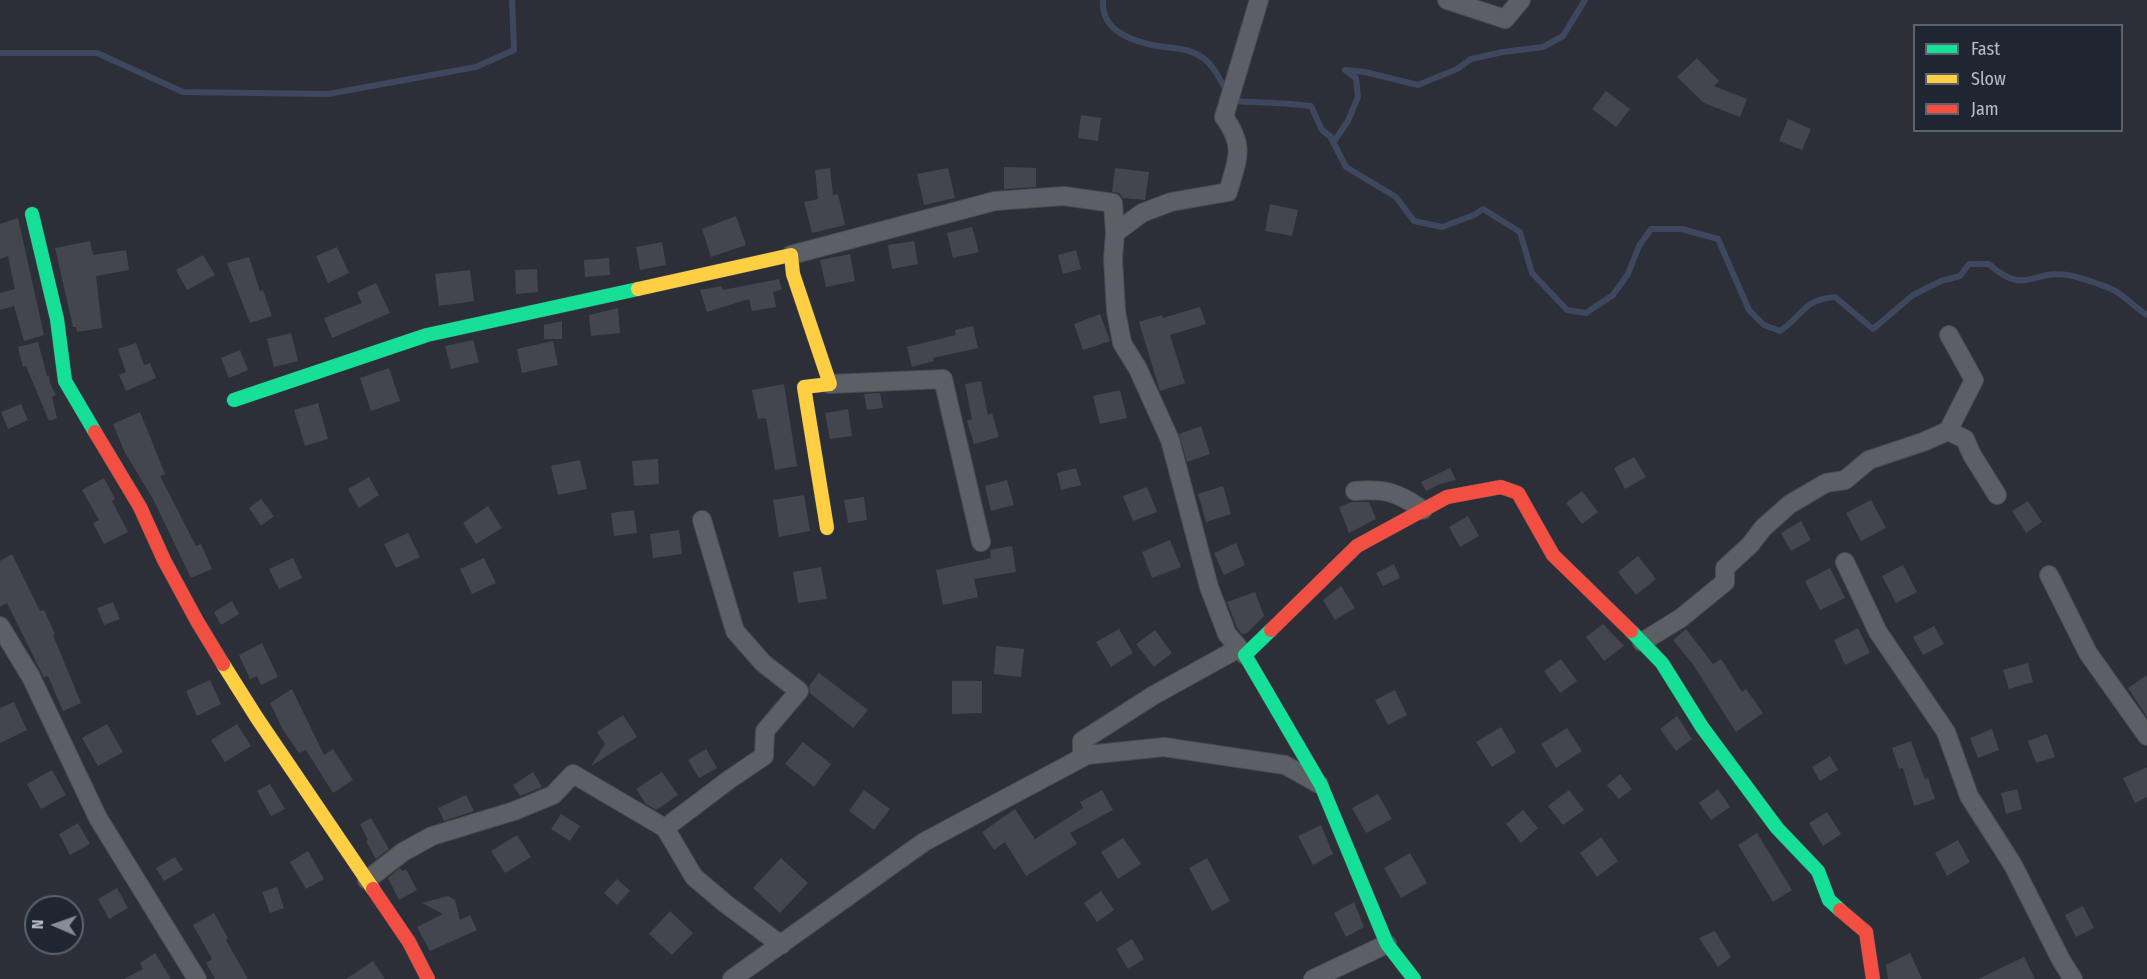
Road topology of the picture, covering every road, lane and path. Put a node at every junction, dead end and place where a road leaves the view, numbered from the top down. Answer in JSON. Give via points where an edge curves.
{"nodes":[{"id":1,"x":1259,"y":0,"type":"edge"},
{"id":2,"x":1447,"y":0,"type":"edge"},
{"id":3,"x":1521,"y":0,"type":"edge"},
{"id":4,"x":32,"y":214,"type":"dead end"},
{"id":5,"x":1115,"y":233,"type":"junction"},
{"id":6,"x":791,"y":255,"type":"junction"},
{"id":7,"x":1949,"y":335,"type":"dead end"},
{"id":8,"x":830,"y":384,"type":"junction"},
{"id":9,"x":234,"y":400,"type":"dead end"},
{"id":10,"x":1948,"y":431,"type":"junction"},
{"id":11,"x":1355,"y":491,"type":"dead end"},
{"id":12,"x":1997,"y":495,"type":"dead end"},
{"id":13,"x":1423,"y":510,"type":"junction"},
{"id":14,"x":702,"y":520,"type":"dead end"},
{"id":15,"x":827,"y":528,"type":"dead end"},
{"id":16,"x":981,"y":542,"type":"dead end"},
{"id":17,"x":1845,"y":562,"type":"dead end"},
{"id":18,"x":2049,"y":575,"type":"dead end"},
{"id":19,"x":0,"y":626,"type":"edge"},
{"id":20,"x":1642,"y":642,"type":"junction"},
{"id":21,"x":1242,"y":651,"type":"junction"},
{"id":22,"x":2147,"y":736,"type":"edge"},
{"id":23,"x":1082,"y":757,"type":"junction"},
{"id":24,"x":1321,"y":784,"type":"junction"},
{"id":25,"x":665,"y":828,"type":"junction"},
{"id":26,"x":367,"y":880,"type":"junction"},
{"id":27,"x":1387,"y":944,"type":"junction"},
{"id":28,"x":781,"y":945,"type":"junction"},
{"id":29,"x":196,"y":979,"type":"edge"},
{"id":30,"x":428,"y":979,"type":"edge"},
{"id":31,"x":732,"y":979,"type":"edge"},
{"id":32,"x":1313,"y":979,"type":"edge"},
{"id":33,"x":1414,"y":979,"type":"edge"},
{"id":34,"x":1873,"y":979,"type":"edge"},
{"id":35,"x":2073,"y":979,"type":"edge"}],
"edges":[{"from":1,"to":5,"type":"street","via":[[1224,117],[1234,130],[1239,154],[1227,192],[1171,202],[1142,213]]},
{"from":2,"to":3,"type":"street","via":[[1505,19]]},
{"from":4,"to":26,"type":"street","via":[[57,319],[65,381],[140,507],[197,621],[257,718]]},
{"from":5,"to":6,"type":"street","via":[[1113,203],[1064,196],[995,201]]},
{"from":5,"to":21,"type":"street","via":[[1116,311],[1122,344],[1138,369],[1170,440],[1209,587],[1227,634]]},
{"from":6,"to":8,"type":"street","via":[[793,274]]},
{"from":6,"to":9,"type":"street","via":[[427,335]]},
{"from":7,"to":10,"type":"street","via":[[1974,380]]},
{"from":8,"to":15,"type":"street","via":[[804,387]]},
{"from":8,"to":16,"type":"street","via":[[943,379]]},
{"from":10,"to":12,"type":"street","via":[[1965,439]]},
{"from":10,"to":20,"type":"street","via":[[1869,460],[1845,480],[1826,483],[1790,504],[1725,568],[1725,582],[1681,618]]},
{"from":11,"to":13,"type":"street","via":[[1373,489],[1403,496]]},
{"from":13,"to":20,"type":"street","via":[[1447,497],[1501,487],[1518,493],[1553,555]]},
{"from":13,"to":21,"type":"street","via":[[1357,546]]},
{"from":14,"to":25,"type":"street","via":[[735,631],[763,663],[799,691],[765,731],[764,756]]},
{"from":17,"to":35,"type":"street","via":[[1878,632],[1946,732],[1970,795],[2013,865]]},
{"from":18,"to":22,"type":"street","via":[[2088,653]]},
{"from":19,"to":29,"type":"street","via":[[31,677],[99,818]]},
{"from":20,"to":34,"type":"street","via":[[1662,663],[1702,727],[1777,828],[1818,871],[1828,900],[1866,932]]},
{"from":21,"to":23,"type":"street","via":[[1154,695],[1082,741]]},
{"from":21,"to":24,"type":"street"},
{"from":23,"to":24,"type":"street","via":[[1164,747],[1285,765]]},
{"from":23,"to":28,"type":"street","via":[[924,842]]},
{"from":24,"to":27,"type":"street"},
{"from":25,"to":26,"type":"street","via":[[573,774],[553,795],[432,836],[403,852]]},
{"from":25,"to":28,"type":"street","via":[[694,877]]},
{"from":26,"to":30,"type":"street","via":[[409,942]]},
{"from":27,"to":32,"type":"street"},
{"from":27,"to":33,"type":"street"},
{"from":28,"to":31,"type":"street"}]}
